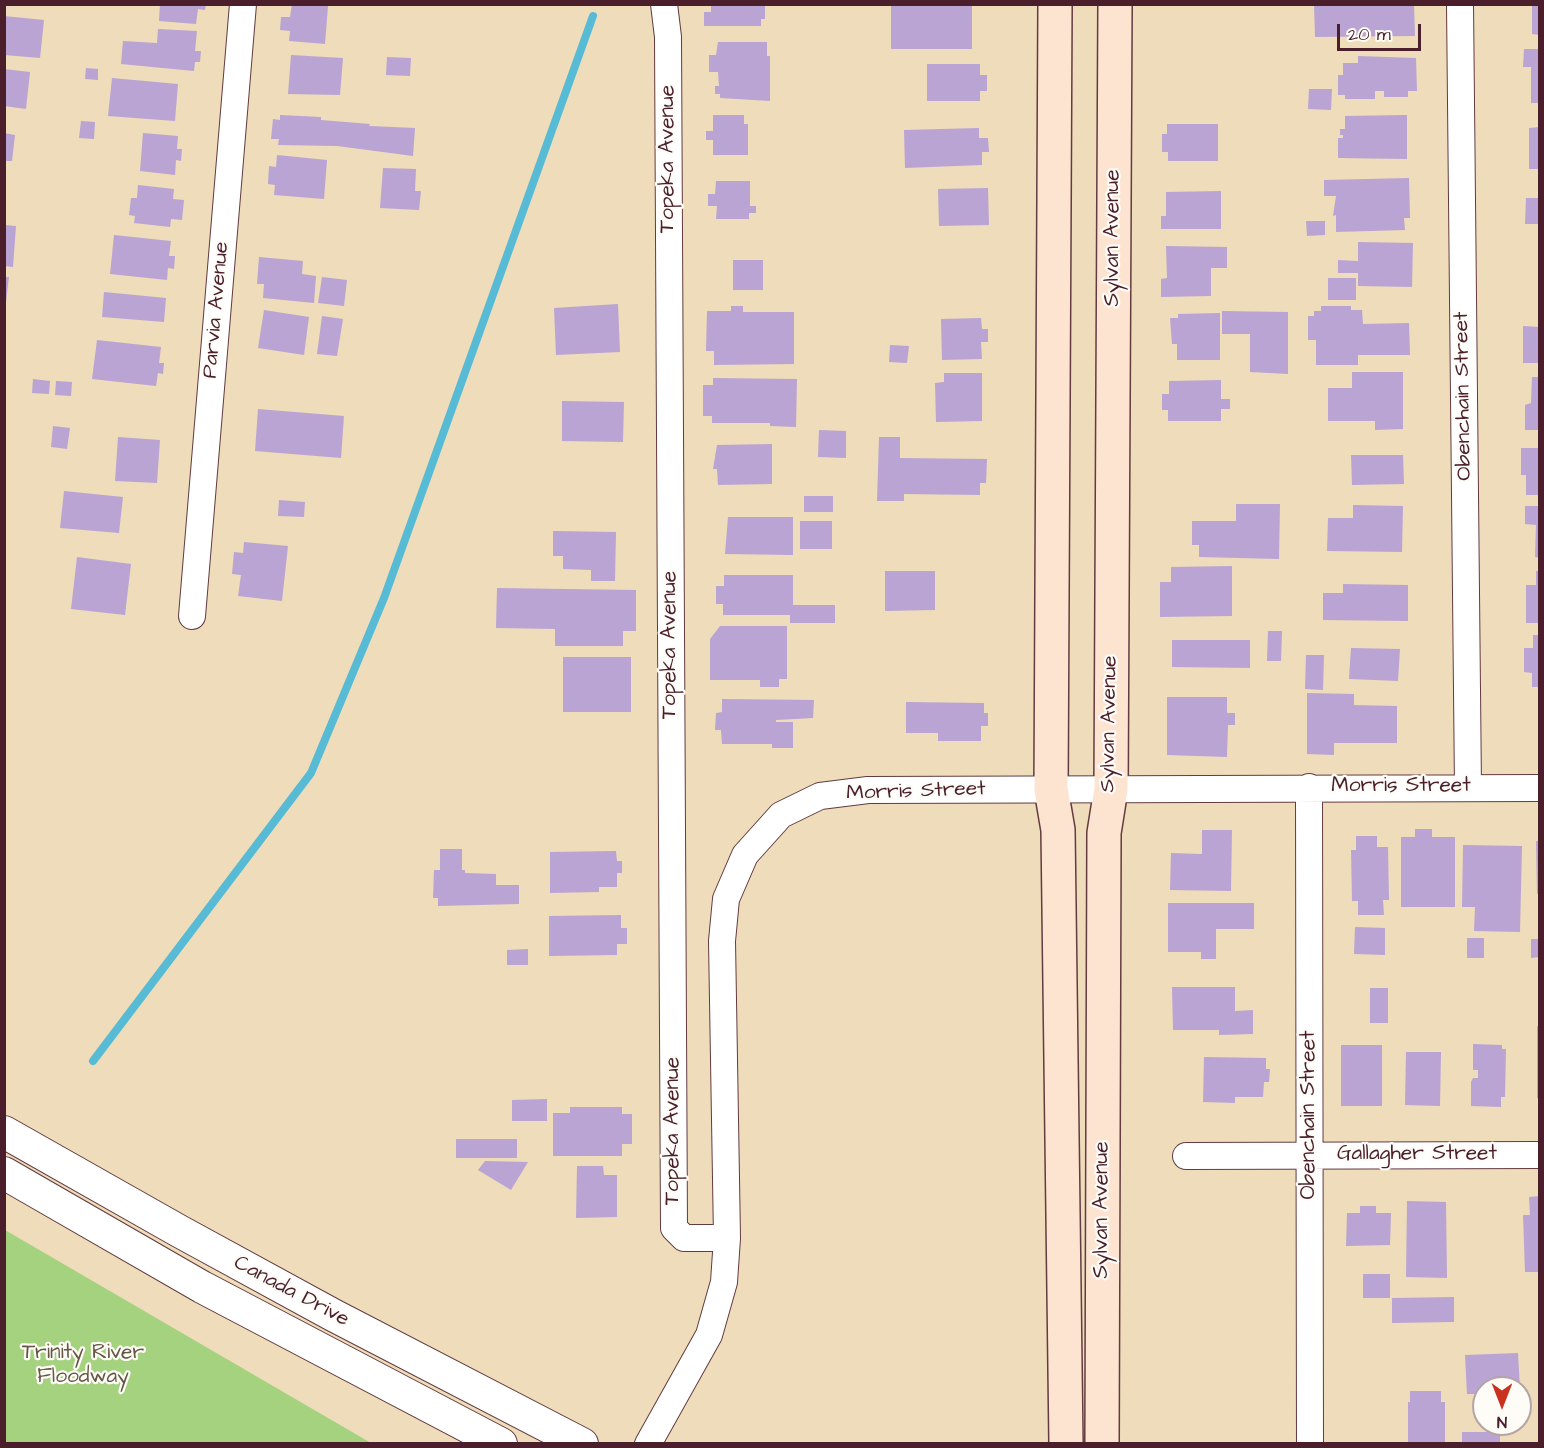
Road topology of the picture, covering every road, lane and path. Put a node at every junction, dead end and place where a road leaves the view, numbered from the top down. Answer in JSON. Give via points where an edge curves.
{"nodes":[{"id":1,"x":243,"y":4,"type":"edge"},
{"id":2,"x":664,"y":4,"type":"edge"},
{"id":3,"x":1055,"y":4,"type":"edge"},
{"id":4,"x":1115,"y":4,"type":"edge"},
{"id":5,"x":1460,"y":4,"type":"edge"},
{"id":6,"x":192,"y":616,"type":"dead end"},
{"id":7,"x":1309,"y":787,"type":"junction"},
{"id":8,"x":1468,"y":788,"type":"junction"},
{"id":9,"x":1539,"y":788,"type":"edge"},
{"id":10,"x":1051,"y":789,"type":"junction"},
{"id":11,"x":1111,"y":789,"type":"junction"},
{"id":12,"x":4,"y":1132,"type":"edge"},
{"id":13,"x":1310,"y":1155,"type":"junction"},
{"id":14,"x":1539,"y":1155,"type":"edge"},
{"id":15,"x":1186,"y":1156,"type":"dead end"},
{"id":16,"x":4,"y":1173,"type":"edge"},
{"id":17,"x":727,"y":1238,"type":"junction"},
{"id":18,"x":501,"y":1443,"type":"edge"},
{"id":19,"x":582,"y":1443,"type":"edge"},
{"id":20,"x":648,"y":1443,"type":"edge"},
{"id":21,"x":1066,"y":1443,"type":"edge"},
{"id":22,"x":1101,"y":1443,"type":"edge"},
{"id":23,"x":1310,"y":1443,"type":"edge"}],
"edges":[{"from":1,"to":6,"type":"street","name":"Parvia Avenue"},
{"from":2,"to":17,"type":"street","name":"Topeka Avenue","via":[[668,37],[674,1228],[684,1238]]},
{"from":3,"to":10,"type":"main road","name":"Sylvan Avenue"},
{"from":4,"to":11,"type":"main road","name":"Sylvan Avenue"},
{"from":5,"to":8,"type":"street","name":"Obenchain Street"},
{"from":7,"to":8,"type":"street","name":"Morris Street"},
{"from":7,"to":11,"type":"street","name":"Morris Street"},
{"from":7,"to":13,"type":"street","name":"Obenchain Street"},
{"from":8,"to":9,"type":"street","name":"Morris Street"},
{"from":10,"to":11,"type":"street","name":"Morris Street"},
{"from":10,"to":17,"type":"street","name":"Morris Street","via":[[868,790],[820,796],[780,815],[745,855],[726,899],[722,941]]},
{"from":10,"to":21,"type":"main road","name":"Sylvan Avenue","via":[[1058,830]]},
{"from":11,"to":22,"type":"main road","name":"Sylvan Avenue","via":[[1104,833]]},
{"from":12,"to":19,"type":"street","name":"Canada Drive","via":[[333,1315]]},
{"from":13,"to":14,"type":"street","name":"Gallagher Street"},
{"from":13,"to":15,"type":"street","name":"Gallagher Street"},
{"from":13,"to":23,"type":"street","name":"Obenchain Street"},
{"from":16,"to":18,"type":"street","name":"Canada Drive","via":[[202,1287]]},
{"from":17,"to":20,"type":"street","name":"Morris Street","via":[[723,1282],[709,1335]]}]}
